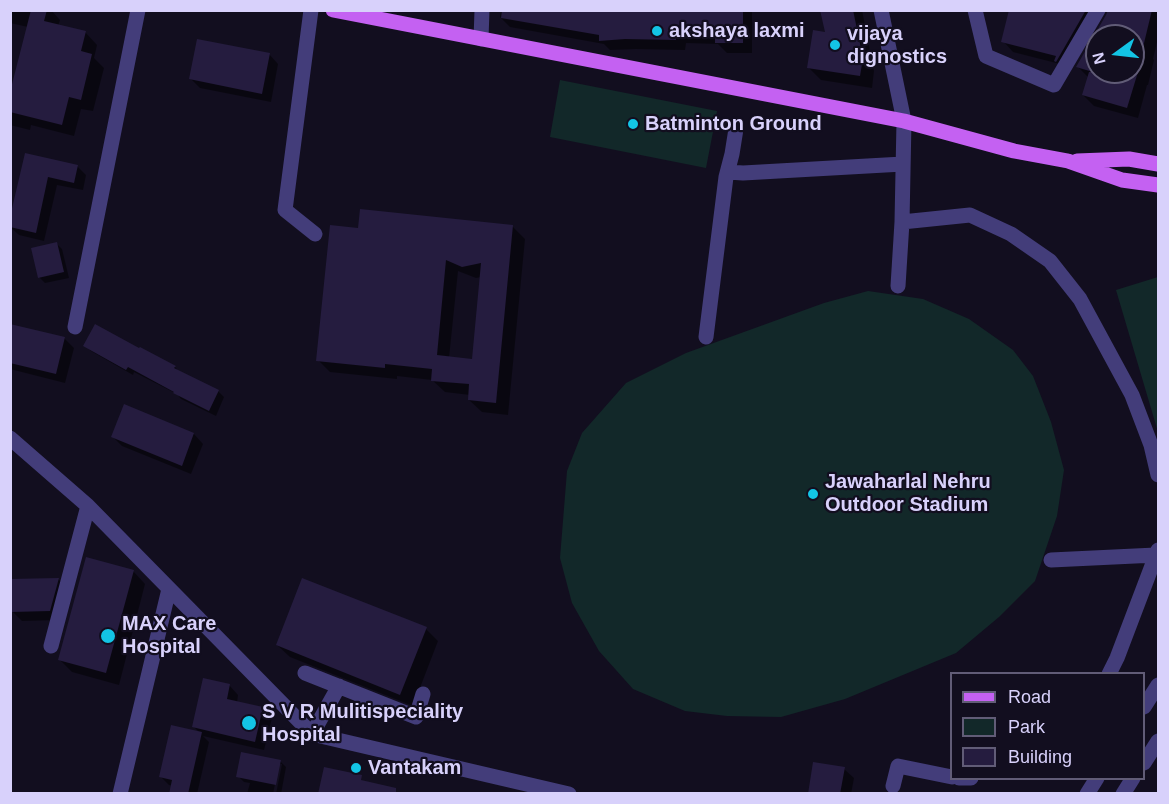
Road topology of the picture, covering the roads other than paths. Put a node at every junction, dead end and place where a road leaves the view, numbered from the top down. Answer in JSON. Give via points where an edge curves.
{"nodes":[{"id":1,"x":138,"y":10,"type":"edge"},
{"id":2,"x":311,"y":10,"type":"edge"},
{"id":3,"x":333,"y":10,"type":"edge"},
{"id":4,"x":482,"y":10,"type":"edge"},
{"id":5,"x":881,"y":10,"type":"edge"},
{"id":6,"x":975,"y":10,"type":"edge"},
{"id":7,"x":1098,"y":10,"type":"edge"},
{"id":8,"x":481,"y":39,"type":"junction"},
{"id":9,"x":904,"y":121,"type":"junction"},
{"id":10,"x":736,"y":129,"type":"dead end"},
{"id":11,"x":1068,"y":161,"type":"junction"},
{"id":12,"x":903,"y":165,"type":"junction"},
{"id":13,"x":1158,"y":165,"type":"edge"},
{"id":14,"x":728,"y":172,"type":"junction"},
{"id":15,"x":1158,"y":185,"type":"edge"},
{"id":16,"x":902,"y":222,"type":"junction"},
{"id":17,"x":315,"y":234,"type":"dead end"},
{"id":18,"x":898,"y":286,"type":"dead end"},
{"id":19,"x":75,"y":327,"type":"dead end"},
{"id":20,"x":706,"y":337,"type":"dead end"},
{"id":21,"x":10,"y":438,"type":"edge"},
{"id":22,"x":1158,"y":475,"type":"edge"},
{"id":23,"x":88,"y":506,"type":"junction"},
{"id":24,"x":1157,"y":553,"type":"edge"},
{"id":25,"x":1051,"y":560,"type":"dead end"},
{"id":26,"x":169,"y":589,"type":"junction"},
{"id":27,"x":51,"y":646,"type":"dead end"},
{"id":28,"x":1110,"y":672,"type":"edge"},
{"id":29,"x":305,"y":673,"type":"dead end"},
{"id":30,"x":1158,"y":685,"type":"edge"},
{"id":31,"x":339,"y":686,"type":"junction"},
{"id":32,"x":423,"y":694,"type":"dead end"},
{"id":33,"x":1145,"y":705,"type":"edge"},
{"id":34,"x":312,"y":734,"type":"junction"},
{"id":35,"x":1158,"y":741,"type":"edge"},
{"id":36,"x":1145,"y":760,"type":"edge"},
{"id":37,"x":950,"y":777,"type":"edge"},
{"id":38,"x":1096,"y":780,"type":"edge"},
{"id":39,"x":1132,"y":780,"type":"edge"},
{"id":40,"x":893,"y":786,"type":"dead end"},
{"id":41,"x":120,"y":794,"type":"edge"},
{"id":42,"x":569,"y":794,"type":"edge"},
{"id":43,"x":1087,"y":794,"type":"edge"},
{"id":44,"x":1122,"y":794,"type":"edge"}],
"edges":[{"from":1,"to":19,"type":"street"},
{"from":2,"to":17,"type":"street","via":[[285,210]]},
{"from":3,"to":8,"type":"main road"},
{"from":4,"to":8,"type":"street"},
{"from":5,"to":9,"type":"street"},
{"from":6,"to":7,"type":"street","via":[[986,56],[1054,85]]},
{"from":8,"to":9,"type":"main road"},
{"from":9,"to":11,"type":"main road","via":[[1014,152]]},
{"from":9,"to":12,"type":"street"},
{"from":10,"to":14,"type":"street"},
{"from":11,"to":13,"type":"main road","via":[[1129,159]]},
{"from":11,"to":15,"type":"main road","via":[[1122,180]]},
{"from":12,"to":14,"type":"street"},
{"from":12,"to":16,"type":"street"},
{"from":14,"to":20,"type":"street"},
{"from":16,"to":18,"type":"street"},
{"from":16,"to":22,"type":"street","via":[[970,215],[1011,234],[1050,261],[1080,299],[1132,394]]},
{"from":21,"to":23,"type":"street"},
{"from":23,"to":26,"type":"street"},
{"from":23,"to":27,"type":"street"},
{"from":24,"to":25,"type":"street"},
{"from":24,"to":28,"type":"street"},
{"from":26,"to":34,"type":"street"},
{"from":26,"to":41,"type":"street"},
{"from":29,"to":31,"type":"street"},
{"from":30,"to":33,"type":"street"},
{"from":31,"to":32,"type":"street","via":[[416,717]]},
{"from":31,"to":34,"type":"street"},
{"from":34,"to":42,"type":"street"},
{"from":35,"to":36,"type":"street"},
{"from":37,"to":40,"type":"street","via":[[898,766]]},
{"from":38,"to":43,"type":"street"},
{"from":39,"to":44,"type":"street"}]}
